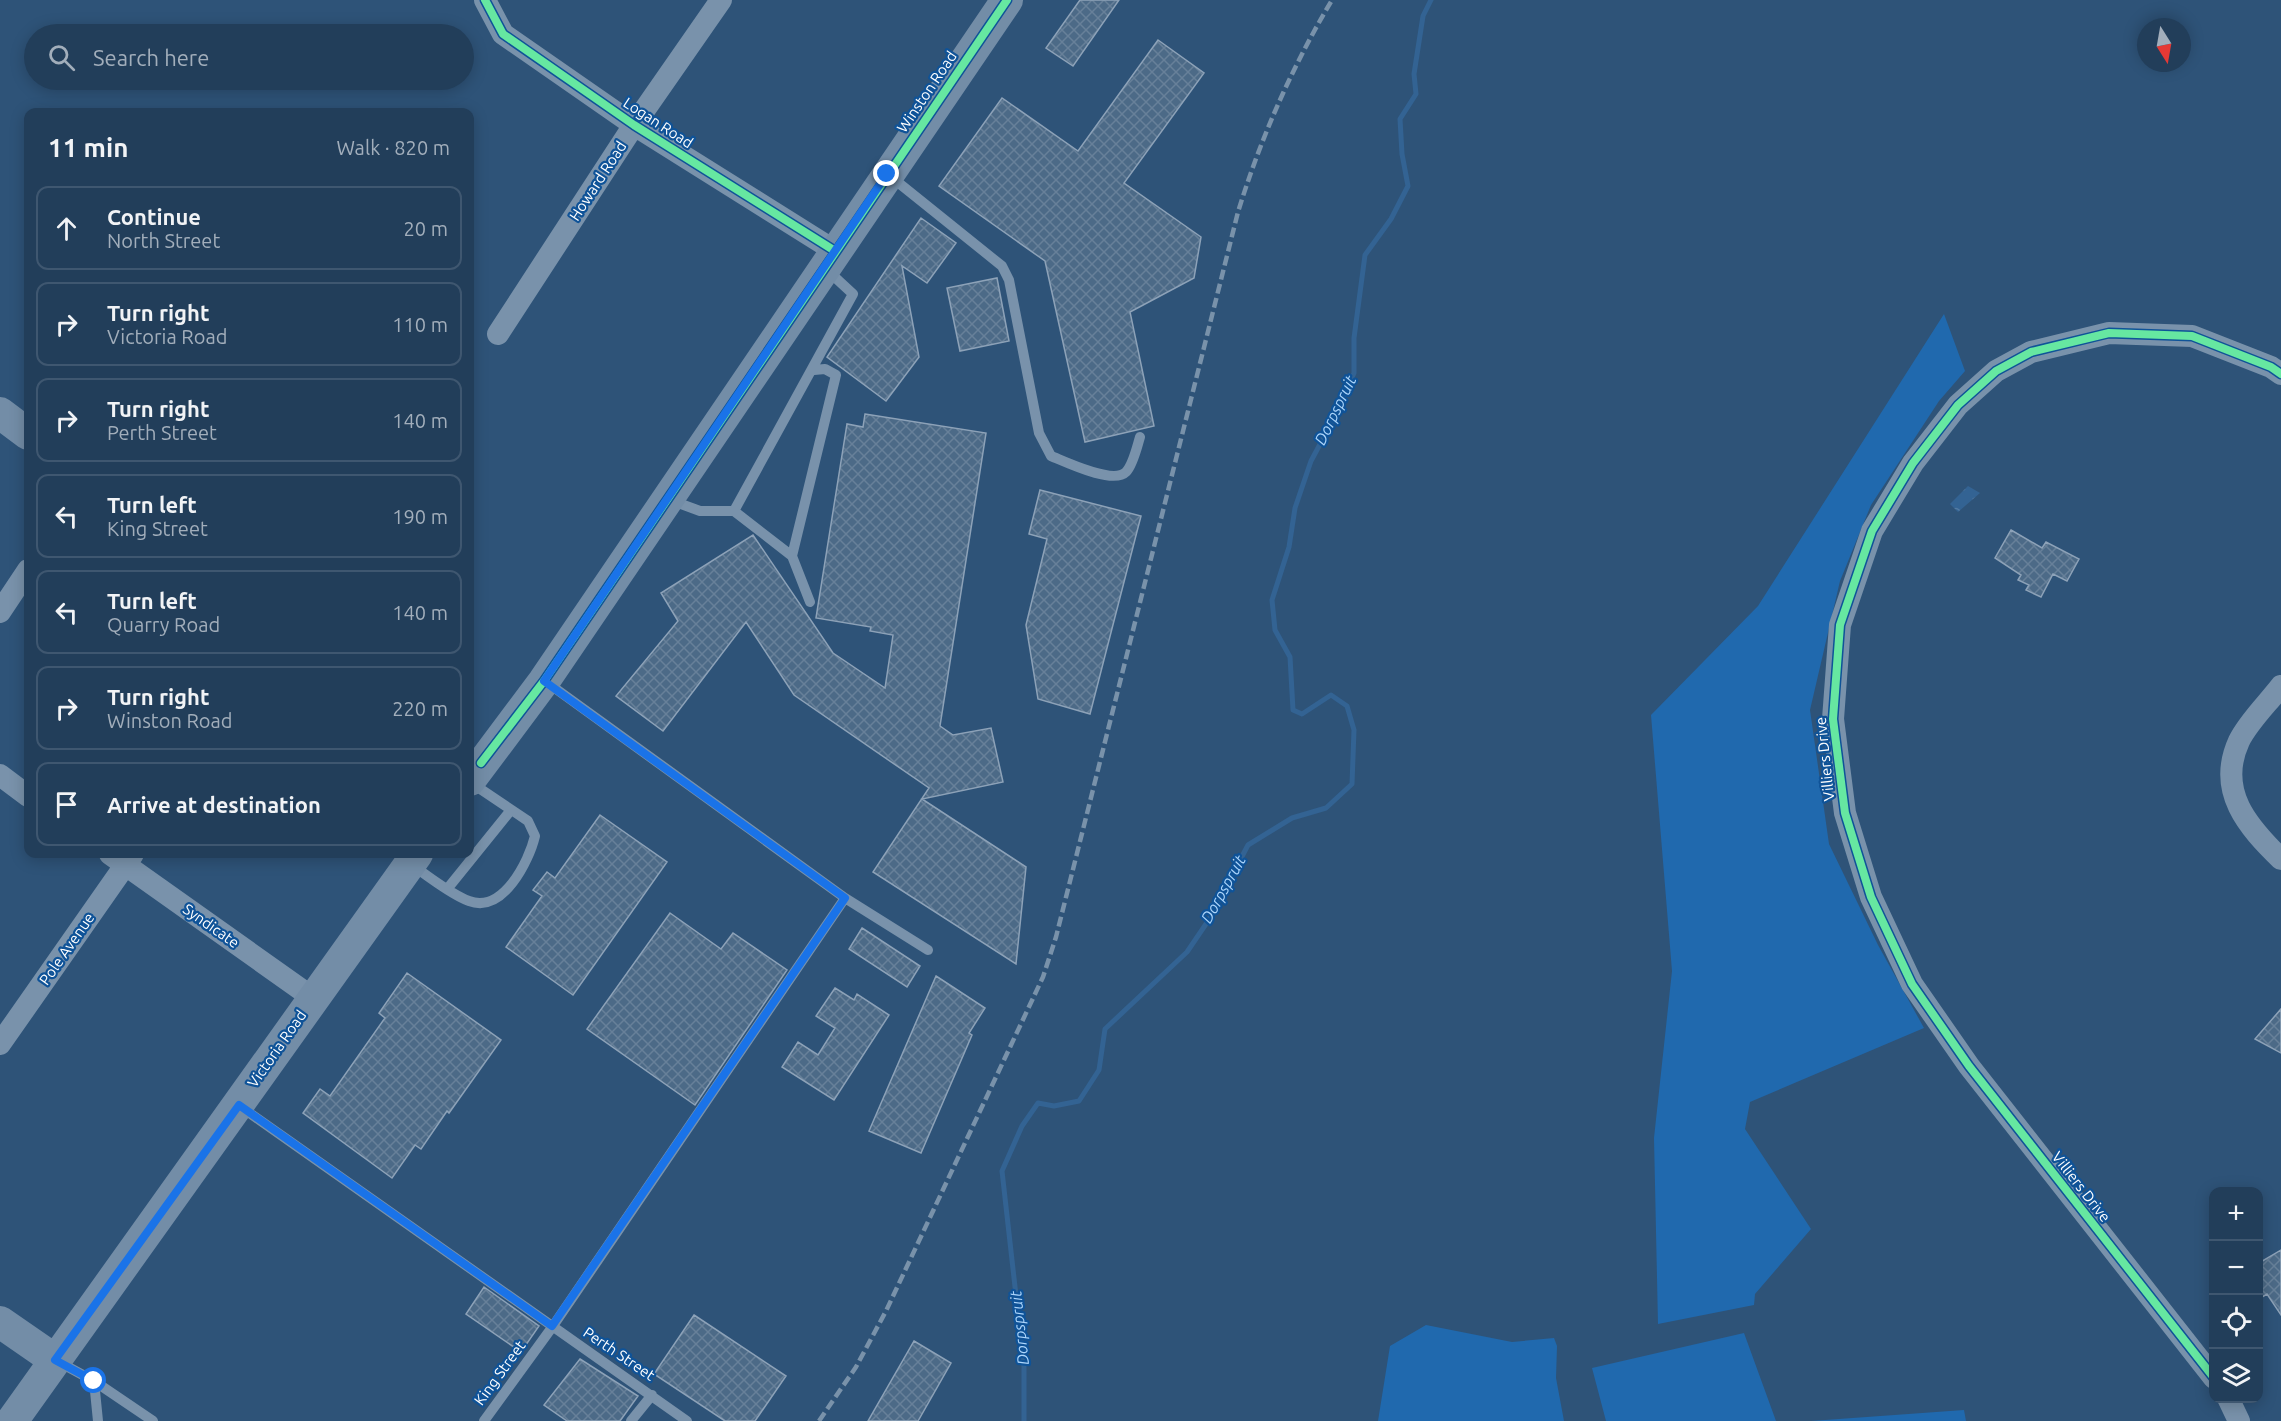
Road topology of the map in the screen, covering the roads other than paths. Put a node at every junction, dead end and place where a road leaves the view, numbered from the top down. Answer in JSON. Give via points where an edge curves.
{"nodes":[{"id":1,"x":485,"y":0,"type":"edge"},
{"id":2,"x":721,"y":0,"type":"edge"},
{"id":3,"x":1007,"y":0,"type":"edge"},
{"id":4,"x":634,"y":124,"type":"junction"},
{"id":5,"x":887,"y":174,"type":"junction"},
{"id":6,"x":829,"y":259,"type":"junction"},
{"id":7,"x":498,"y":334,"type":"dead end"},
{"id":8,"x":814,"y":370,"type":"junction"},
{"id":9,"x":2281,"y":374,"type":"edge"},
{"id":10,"x":0,"y":413,"type":"edge"},
{"id":11,"x":24,"y":431,"type":"edge"},
{"id":12,"x":1140,"y":437,"type":"dead end"},
{"id":13,"x":667,"y":498,"type":"junction"},
{"id":14,"x":734,"y":512,"type":"junction"},
{"id":15,"x":792,"y":556,"type":"junction"},
{"id":16,"x":24,"y":576,"type":"edge"},
{"id":17,"x":810,"y":602,"type":"dead end"},
{"id":18,"x":0,"y":612,"type":"edge"},
{"id":19,"x":544,"y":681,"type":"junction"},
{"id":20,"x":2281,"y":686,"type":"edge"},
{"id":21,"x":474,"y":768,"type":"edge"},
{"id":22,"x":474,"y":772,"type":"edge"},
{"id":23,"x":0,"y":775,"type":"edge"},
{"id":24,"x":24,"y":793,"type":"edge"},
{"id":25,"x":511,"y":810,"type":"junction"},
{"id":26,"x":474,"y":856,"type":"edge"},
{"id":27,"x":122,"y":858,"type":"edge"},
{"id":28,"x":124,"y":858,"type":"edge"},
{"id":29,"x":413,"y":858,"type":"edge"},
{"id":30,"x":472,"y":858,"type":"edge"},
{"id":31,"x":2281,"y":859,"type":"edge"},
{"id":32,"x":448,"y":888,"type":"junction"},
{"id":33,"x":845,"y":898,"type":"junction"},
{"id":34,"x":928,"y":950,"type":"dead end"},
{"id":35,"x":313,"y":998,"type":"junction"},
{"id":36,"x":0,"y":1044,"type":"edge"},
{"id":37,"x":239,"y":1105,"type":"junction"},
{"id":38,"x":0,"y":1322,"type":"edge"},
{"id":39,"x":552,"y":1326,"type":"junction"},
{"id":40,"x":55,"y":1360,"type":"junction"},
{"id":41,"x":2209,"y":1372,"type":"edge"},
{"id":42,"x":94,"y":1381,"type":"junction"},
{"id":43,"x":652,"y":1395,"type":"junction"},
{"id":44,"x":2230,"y":1403,"type":"edge"},
{"id":45,"x":12,"y":1421,"type":"edge"},
{"id":46,"x":98,"y":1421,"type":"edge"},
{"id":47,"x":153,"y":1421,"type":"edge"},
{"id":48,"x":484,"y":1421,"type":"edge"},
{"id":49,"x":632,"y":1421,"type":"edge"},
{"id":50,"x":687,"y":1421,"type":"edge"},
{"id":51,"x":2239,"y":1421,"type":"edge"}],
"edges":[{"from":1,"to":4,"type":"street","name":"Logan Road","via":[[503,34]]},
{"from":2,"to":4,"type":"street","name":"Howard Road"},
{"from":3,"to":5,"type":"street","name":"Winston Road"},
{"from":4,"to":6,"type":"street","name":"Logan Road"},
{"from":4,"to":7,"type":"street","name":"Howard Road"},
{"from":5,"to":6,"type":"street","name":"Winston Road"},
{"from":5,"to":12,"type":"lane","via":[[1002,266],[1010,280],[1039,433],[1051,456],[1108,477],[1121,475],[1127,471]]},
{"from":6,"to":8,"type":"lane","via":[[853,294]]},
{"from":6,"to":13,"type":"street","name":"Winston Road"},
{"from":8,"to":14,"type":"lane"},
{"from":8,"to":15,"type":"lane","via":[[825,369],[836,375]]},
{"from":9,"to":41,"type":"street","name":"Villiers Drive","via":[[2192,336],[2109,333],[2031,352],[1996,371],[1958,405],[1913,463],[1872,531],[1840,625],[1833,719],[1845,813],[1871,897],[1912,984],[1969,1066]]},
{"from":10,"to":11,"type":"street"},
{"from":13,"to":14,"type":"lane","via":[[700,511]]},
{"from":13,"to":19,"type":"street","name":"Winston Road"},
{"from":14,"to":15,"type":"lane"},
{"from":15,"to":17,"type":"lane"},
{"from":16,"to":18,"type":"street"},
{"from":19,"to":21,"type":"street","name":"Winston Road"},
{"from":19,"to":33,"type":"lane"},
{"from":20,"to":31,"type":"street","via":[[2239,741],[2232,770],[2234,800],[2252,830]]},
{"from":22,"to":25,"type":"lane"},
{"from":23,"to":24,"type":"street"},
{"from":25,"to":26,"type":"lane"},
{"from":25,"to":32,"type":"lane","via":[[528,821],[534,836],[523,866],[503,893],[486,902],[470,902]]},
{"from":27,"to":36,"type":"street","name":"Pole Avenue"},
{"from":28,"to":35,"type":"street","name":"Syndicate"},
{"from":29,"to":32,"type":"lane"},
{"from":29,"to":35,"type":"street","name":"Victoria Road"},
{"from":30,"to":32,"type":"lane"},
{"from":33,"to":34,"type":"lane"},
{"from":33,"to":39,"type":"lane","name":"King Street"},
{"from":35,"to":37,"type":"street","name":"Victoria Road"},
{"from":37,"to":39,"type":"lane","name":"Perth Street"},
{"from":37,"to":40,"type":"street","name":"Victoria Road"},
{"from":38,"to":40,"type":"street"},
{"from":39,"to":43,"type":"lane","name":"Perth Street"},
{"from":39,"to":48,"type":"lane","name":"King Street"},
{"from":40,"to":42,"type":"lane"},
{"from":40,"to":45,"type":"street","name":"Victoria Road"},
{"from":42,"to":46,"type":"lane"},
{"from":42,"to":47,"type":"lane"},
{"from":43,"to":49,"type":"lane"},
{"from":43,"to":50,"type":"lane","name":"Perth Street"},
{"from":44,"to":51,"type":"street"}]}
